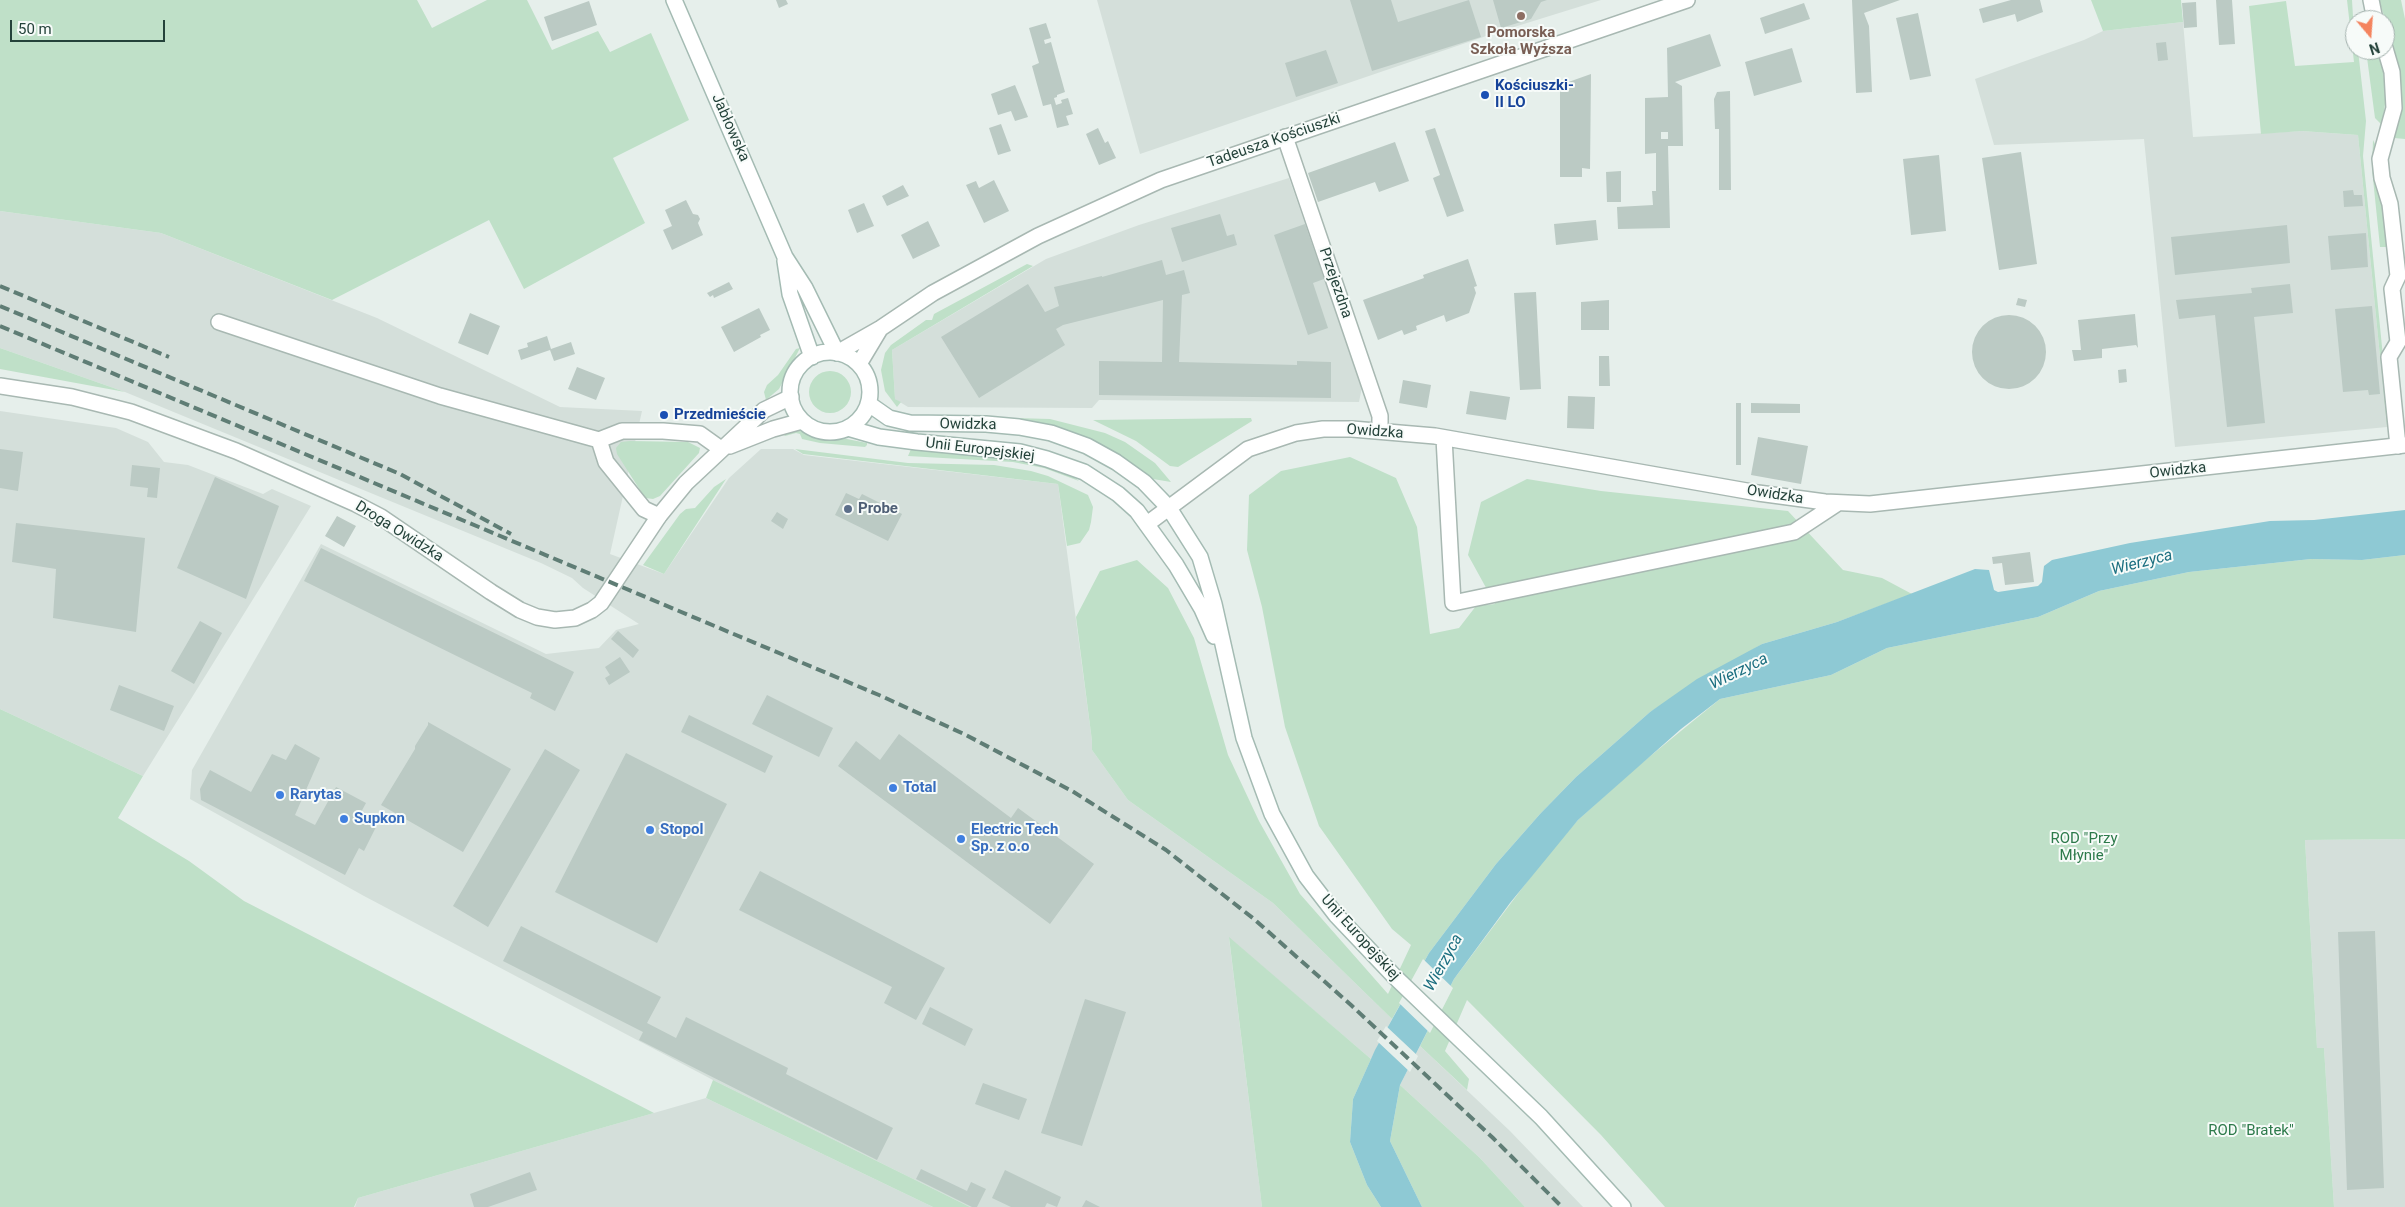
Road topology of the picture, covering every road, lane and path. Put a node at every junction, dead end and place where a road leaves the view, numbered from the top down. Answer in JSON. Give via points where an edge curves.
{"nodes":[{"id":1,"x":674,"y":0,"type":"edge"},
{"id":2,"x":1687,"y":0,"type":"edge"},
{"id":3,"x":2388,"y":60,"type":"edge"},
{"id":4,"x":1285,"y":137,"type":"junction"},
{"id":5,"x":785,"y":257,"type":"junction"},
{"id":6,"x":219,"y":322,"type":"dead end"},
{"id":7,"x":881,"y":328,"type":"junction"},
{"id":8,"x":837,"y":353,"type":"junction"},
{"id":9,"x":812,"y":357,"type":"junction"},
{"id":10,"x":859,"y":364,"type":"junction"},
{"id":11,"x":0,"y":386,"type":"edge"},
{"id":12,"x":791,"y":396,"type":"junction"},
{"id":13,"x":868,"y":404,"type":"junction"},
{"id":14,"x":802,"y":421,"type":"junction"},
{"id":15,"x":848,"y":428,"type":"junction"},
{"id":16,"x":1380,"y":431,"type":"junction"},
{"id":17,"x":1444,"y":438,"type":"junction"},
{"id":18,"x":599,"y":440,"type":"junction"},
{"id":19,"x":2402,"y":446,"type":"edge"},
{"id":20,"x":721,"y":449,"type":"junction"},
{"id":21,"x":1838,"y":503,"type":"junction"},
{"id":22,"x":1169,"y":508,"type":"junction"},
{"id":23,"x":659,"y":516,"type":"junction"},
{"id":24,"x":1147,"y":524,"type":"junction"},
{"id":25,"x":1224,"y":658,"type":"junction"},
{"id":26,"x":1623,"y":1207,"type":"edge"}],
"edges":[{"from":1,"to":5,"type":"street","name":"Jabłowska"},
{"from":2,"to":4,"type":"street","name":"Tadeusza Kościuszki"},
{"from":3,"to":19,"type":"street","via":[[2394,108],[2380,159],[2390,204],[2398,276],[2392,289],[2398,342],[2389,357]]},
{"from":4,"to":7,"type":"street","name":"Tadeusza Kościuszki","via":[[1161,180],[1058,226],[933,293]]},
{"from":4,"to":16,"type":"street","name":"Przejezdna","via":[[1380,416]]},
{"from":5,"to":8,"type":"street","name":"Jabłowska","via":[[805,288]]},
{"from":5,"to":9,"type":"street","name":"Jabłowska","via":[[790,294]]},
{"from":6,"to":18,"type":"street","via":[[440,396]]},
{"from":7,"to":8,"type":"street","name":"Tadeusza Kościuszki"},
{"from":7,"to":10,"type":"street","name":"Tadeusza Kościuszki"},
{"from":8,"to":9,"type":"street"},
{"from":8,"to":10,"type":"street"},
{"from":9,"to":12,"type":"street","via":[[795,373]]},
{"from":10,"to":13,"type":"street","via":[[869,383]]},
{"from":11,"to":23,"type":"street","name":"Droga Owidzka","via":[[72,397],[131,412],[236,451],[381,517],[520,610],[546,619],[575,618],[601,603]]},
{"from":12,"to":14,"type":"street","via":[[794,410]]},
{"from":12,"to":20,"type":"street","name":"Droga Owidzka","via":[[764,410]]},
{"from":13,"to":15,"type":"street","via":[[864,414]]},
{"from":13,"to":22,"type":"street","name":"Owidzka","via":[[889,418],[910,423],[986,424],[1052,433],[1087,446],[1116,462],[1144,482]]},
{"from":14,"to":15,"type":"street","via":[[824,432]]},
{"from":14,"to":20,"type":"street","name":"Droga Owidzka"},
{"from":15,"to":24,"type":"street","name":"Unii Europejskiej","via":[[879,437],[1020,452],[1047,459],[1084,472],[1118,494]]},
{"from":16,"to":17,"type":"street","name":"Owidzka"},
{"from":16,"to":22,"type":"street","name":"Owidzka","via":[[1323,429],[1271,440],[1248,449]]},
{"from":17,"to":21,"type":"street","name":"Owidzka","via":[[1758,493]]},
{"from":17,"to":21,"type":"street","via":[[1453,604],[1794,532]]},
{"from":18,"to":20,"type":"street","via":[[622,430],[663,431],[700,434]]},
{"from":18,"to":23,"type":"street","via":[[606,462],[644,509]]},
{"from":19,"to":21,"type":"street","name":"Owidzka","via":[[1880,503]]},
{"from":20,"to":23,"type":"street","name":"Droga Owidzka","via":[[686,483]]},
{"from":22,"to":24,"type":"street","name":"Owidzka"},
{"from":22,"to":25,"type":"street","name":"Unii Europejskiej","via":[[1200,557],[1214,604]]},
{"from":24,"to":25,"type":"street","name":"Unii Europejskiej","via":[[1202,609]]},
{"from":25,"to":26,"type":"street","name":"Unii Europejskiej","via":[[1244,738],[1272,814],[1312,884],[1336,915],[1394,976],[1541,1118]]}]}
